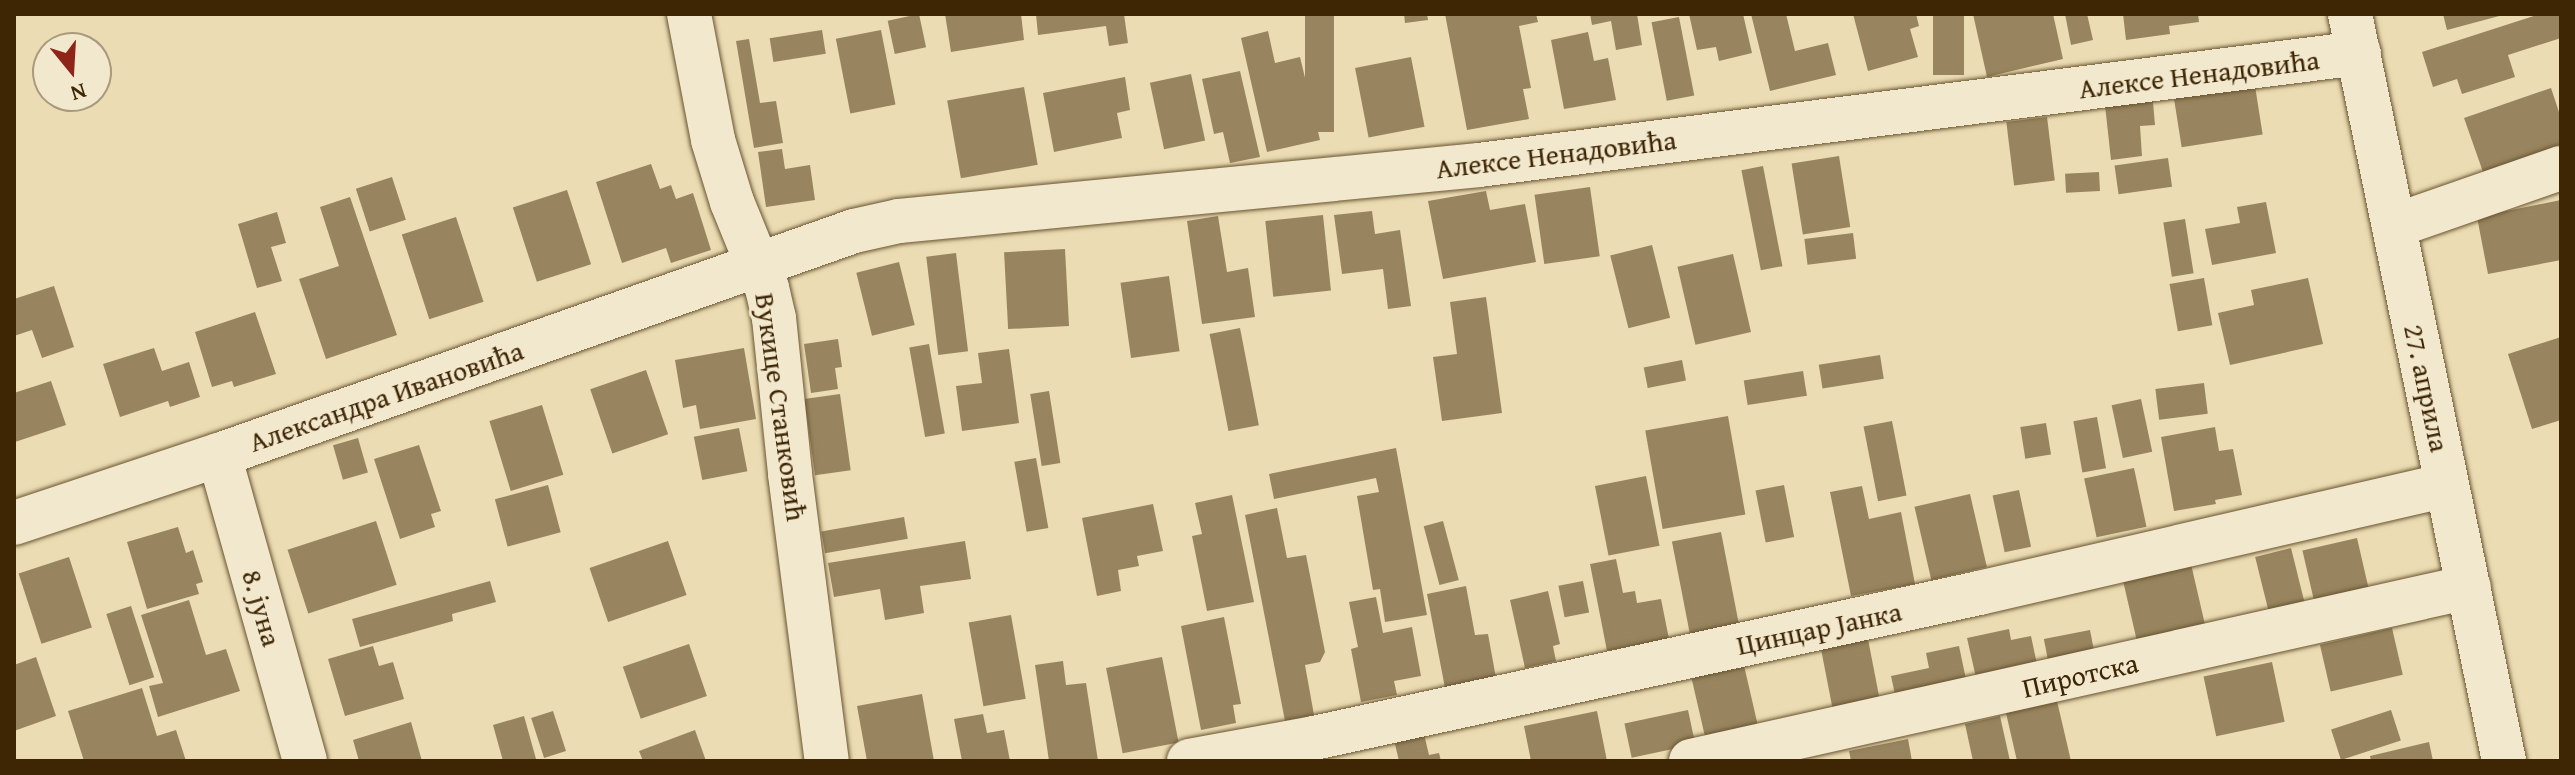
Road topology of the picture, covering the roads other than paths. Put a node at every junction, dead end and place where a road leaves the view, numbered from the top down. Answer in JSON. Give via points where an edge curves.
{"nodes":[{"id":1,"x":689,"y":14,"type":"edge"},
{"id":2,"x":2354,"y":34,"type":"edge"},
{"id":3,"x":2561,"y":168,"type":"edge"},
{"id":4,"x":2394,"y":226,"type":"junction"},
{"id":5,"x":757,"y":266,"type":"junction"},
{"id":6,"x":219,"y":455,"type":"junction"},
{"id":7,"x":2447,"y":485,"type":"junction"},
{"id":8,"x":14,"y":523,"type":"edge"},
{"id":9,"x":2469,"y":587,"type":"junction"},
{"id":10,"x":305,"y":761,"type":"edge"},
{"id":11,"x":827,"y":761,"type":"edge"},
{"id":12,"x":1189,"y":761,"type":"edge"},
{"id":13,"x":1691,"y":761,"type":"edge"},
{"id":14,"x":2504,"y":761,"type":"edge"}],
"edges":[{"from":1,"to":5,"type":"street","name":"Вукице Станковић","via":[[713,140]]},
{"from":2,"to":4,"type":"street","name":"27. априла"},
{"from":2,"to":5,"type":"street","name":"Алексе Ненадовића","via":[[1479,165],[899,221],[854,231]]},
{"from":3,"to":4,"type":"street"},
{"from":4,"to":7,"type":"street","name":"27. априла"},
{"from":5,"to":6,"type":"street","name":"Александра Ивановића"},
{"from":5,"to":11,"type":"street","name":"Вукице Станковић","via":[[774,318]]},
{"from":6,"to":8,"type":"street","name":"Александра Ивановића"},
{"from":6,"to":10,"type":"street","name":"8. јуна"},
{"from":7,"to":9,"type":"street","name":"27. априла"},
{"from":7,"to":12,"type":"street","name":"Цинцар Јанка","via":[[1979,593]]},
{"from":9,"to":13,"type":"street","name":"Пиротска"},
{"from":9,"to":14,"type":"street","name":"27. априла"}]}
